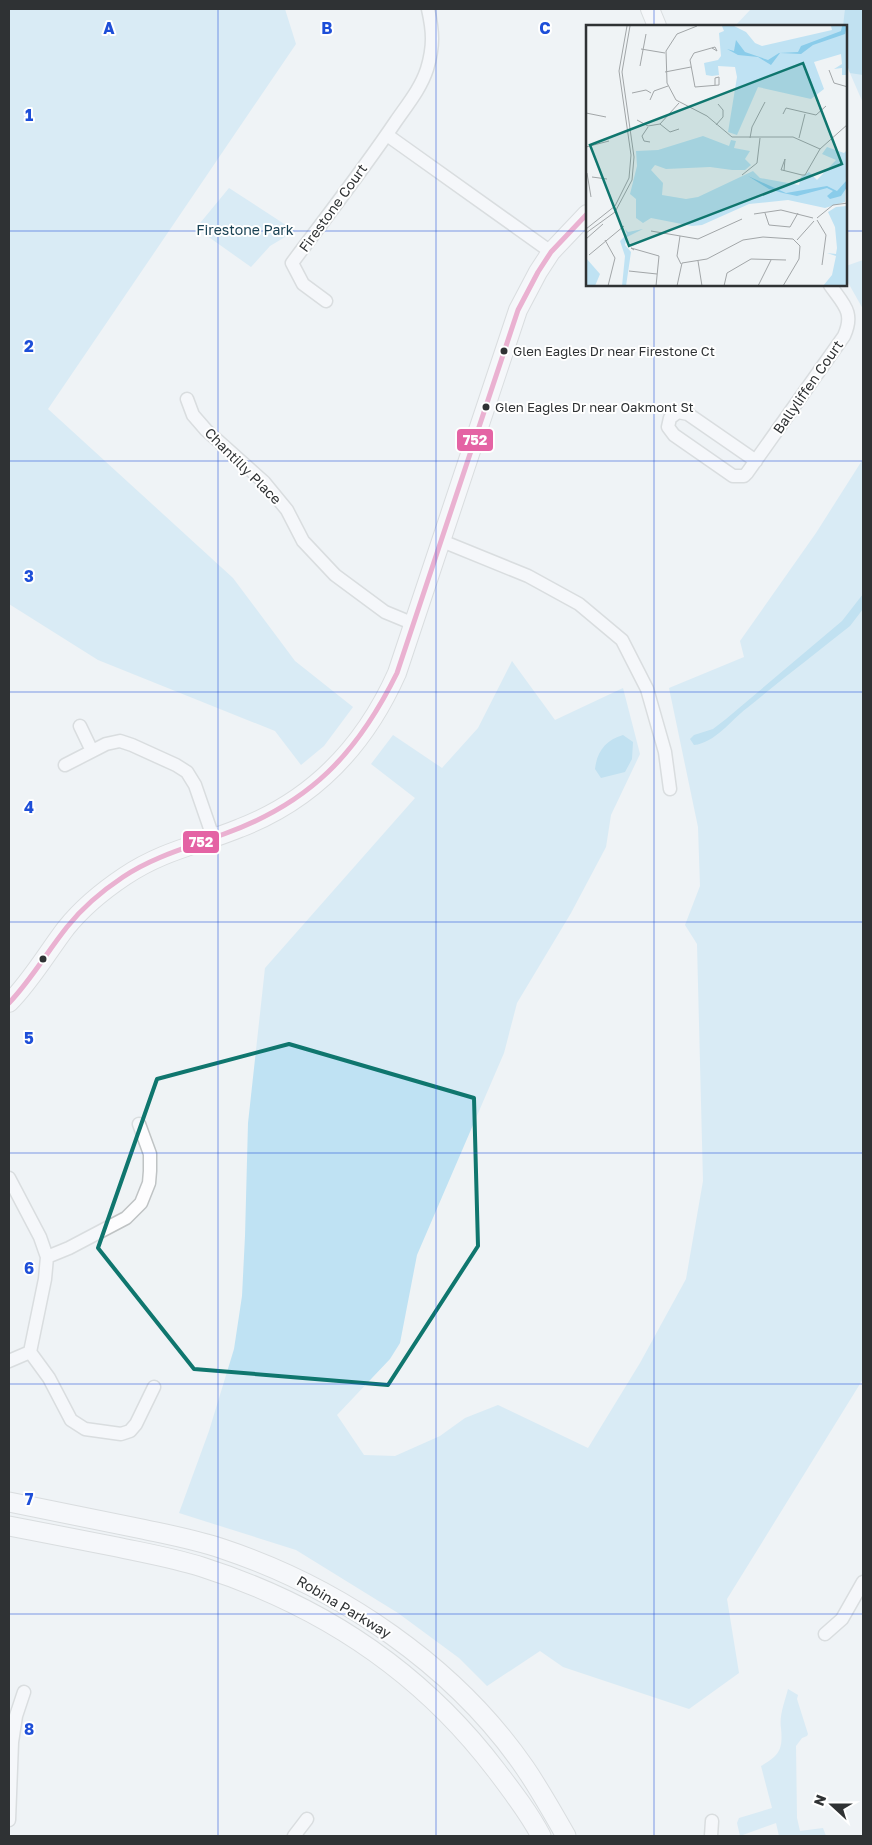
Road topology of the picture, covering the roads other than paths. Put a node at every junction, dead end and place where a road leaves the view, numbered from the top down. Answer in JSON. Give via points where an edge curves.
{"nodes":[{"id":1,"x":428,"y":9,"type":"edge"},
{"id":2,"x":650,"y":9,"type":"edge"},
{"id":3,"x":657,"y":25,"type":"edge"},
{"id":4,"x":387,"y":135,"type":"junction"},
{"id":5,"x":586,"y":215,"type":"edge"},
{"id":6,"x":551,"y":252,"type":"junction"},
{"id":7,"x":831,"y":286,"type":"edge"},
{"id":8,"x":326,"y":301,"type":"dead end"},
{"id":9,"x":187,"y":399,"type":"dead end"},
{"id":10,"x":756,"y":460,"type":"junction"},
{"id":11,"x":442,"y":541,"type":"junction"},
{"id":12,"x":414,"y":624,"type":"junction"},
{"id":13,"x":80,"y":726,"type":"dead end"},
{"id":14,"x":92,"y":752,"type":"junction"},
{"id":15,"x":65,"y":765,"type":"dead end"},
{"id":16,"x":670,"y":789,"type":"dead end"},
{"id":17,"x":213,"y":837,"type":"junction"},
{"id":18,"x":9,"y":1003,"type":"edge"},
{"id":19,"x":139,"y":1124,"type":"dead end"},
{"id":20,"x":9,"y":1178,"type":"edge"},
{"id":21,"x":47,"y":1257,"type":"junction"},
{"id":22,"x":30,"y":1352,"type":"junction"},
{"id":23,"x":9,"y":1361,"type":"edge"},
{"id":24,"x":154,"y":1387,"type":"dead end"},
{"id":25,"x":9,"y":1502,"type":"edge"},
{"id":26,"x":9,"y":1526,"type":"edge"},
{"id":27,"x":863,"y":1582,"type":"edge"},
{"id":28,"x":825,"y":1634,"type":"dead end"},
{"id":29,"x":24,"y":1692,"type":"dead end"},
{"id":30,"x":307,"y":1819,"type":"dead end"},
{"id":31,"x":9,"y":1820,"type":"edge"},
{"id":32,"x":712,"y":1821,"type":"dead end"},
{"id":33,"x":294,"y":1836,"type":"edge"},
{"id":34,"x":541,"y":1836,"type":"edge"},
{"id":35,"x":566,"y":1836,"type":"edge"},
{"id":36,"x":711,"y":1836,"type":"edge"}],
"edges":[{"from":1,"to":4,"type":"street","name":"Firestone Court","via":[[433,33],[426,71]]},
{"from":2,"to":3,"type":"street"},
{"from":4,"to":6,"type":"street"},
{"from":4,"to":8,"type":"street","name":"Firestone Court","via":[[292,263],[303,284]]},
{"from":5,"to":6,"type":"street"},
{"from":6,"to":11,"type":"street","via":[[518,310]]},
{"from":7,"to":10,"type":"street","name":"Ballyliffen Court","via":[[847,310],[848,327]]},
{"from":9,"to":12,"type":"street","name":"Chantilly Place","via":[[193,415],[264,482],[287,510],[303,540],[335,575],[385,612]]},
{"from":10,"to":10,"type":"street","name":"Ballyliffen Court","via":[[688,414],[678,412],[670,418],[668,427],[674,435],[733,476],[744,476]]},
{"from":11,"to":12,"type":"street"},
{"from":11,"to":16,"type":"street","via":[[554,590],[579,604],[622,640],[647,689],[665,752]]},
{"from":12,"to":17,"type":"street","via":[[386,698],[363,735],[338,765],[286,806]]},
{"from":13,"to":14,"type":"street"},
{"from":14,"to":15,"type":"street"},
{"from":14,"to":17,"type":"street","via":[[120,741],[182,768],[195,784]]},
{"from":17,"to":18,"type":"street","via":[[150,860],[104,891],[67,927]]},
{"from":19,"to":21,"type":"street","via":[[150,1154],[147,1188],[141,1203],[126,1218]]},
{"from":20,"to":21,"type":"street"},
{"from":21,"to":22,"type":"street"},
{"from":22,"to":23,"type":"street"},
{"from":22,"to":24,"type":"street","via":[[49,1378],[71,1420],[85,1429],[121,1434],[130,1432]]},
{"from":25,"to":35,"type":"main road","name":"Robina Parkway","via":[[223,1549],[289,1575],[349,1607],[413,1651],[468,1700],[524,1767]]},
{"from":26,"to":34,"type":"main road","name":"Robina Parkway","via":[[200,1566],[278,1596],[336,1626],[396,1667],[457,1723],[514,1793]]},
{"from":27,"to":28,"type":"street","via":[[842,1619]]},
{"from":29,"to":31,"type":"street","via":[[12,1742]]},
{"from":30,"to":33,"type":"street"},
{"from":32,"to":36,"type":"street"}]}
